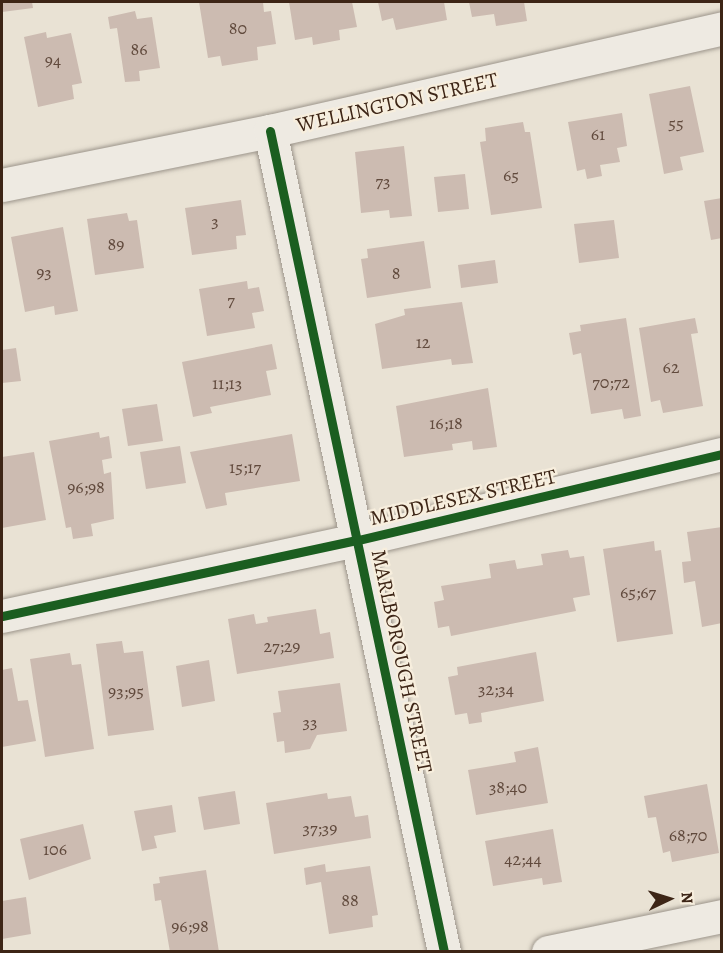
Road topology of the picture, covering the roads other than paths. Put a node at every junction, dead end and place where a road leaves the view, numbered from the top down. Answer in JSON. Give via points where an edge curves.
{"nodes":[{"id":1,"x":722,"y":28,"type":"edge"},
{"id":2,"x":270,"y":131,"type":"junction"},
{"id":3,"x":2,"y":185,"type":"edge"},
{"id":4,"x":722,"y":454,"type":"edge"},
{"id":5,"x":358,"y":540,"type":"junction"},
{"id":6,"x":2,"y":616,"type":"edge"},
{"id":7,"x":722,"y":916,"type":"edge"},
{"id":8,"x":444,"y":951,"type":"edge"},
{"id":9,"x":548,"y":951,"type":"edge"}],
"edges":[{"from":1,"to":2,"type":"street","name":"WELLINGTON STREET"},
{"from":2,"to":3,"type":"street","name":"WELLINGTON STREET"},
{"from":2,"to":5,"type":"street","name":"MARLBOROUGH STREET"},
{"from":4,"to":5,"type":"street","name":"MIDDLESEX STREET"},
{"from":5,"to":6,"type":"street","name":"MIDDLESEX STREET"},
{"from":5,"to":8,"type":"street","name":"MARLBOROUGH STREET"},
{"from":7,"to":9,"type":"street"}]}
